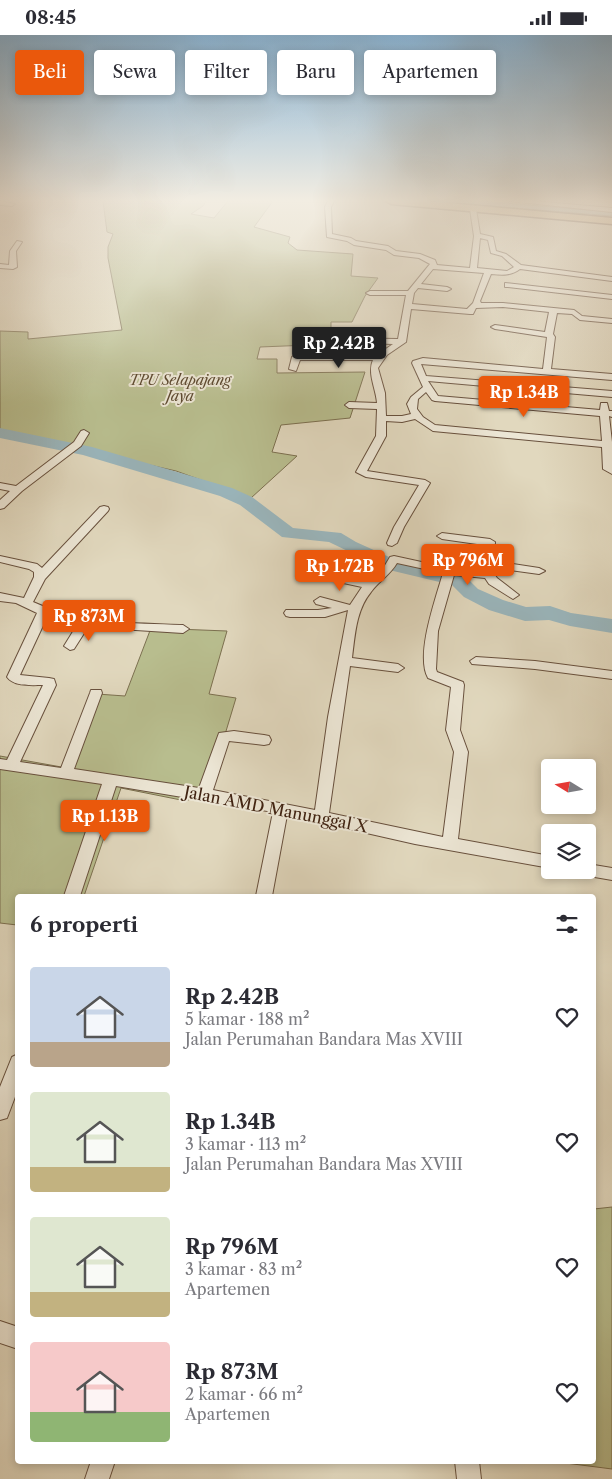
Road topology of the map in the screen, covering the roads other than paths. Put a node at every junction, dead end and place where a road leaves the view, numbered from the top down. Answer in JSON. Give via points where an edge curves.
{"nodes":[{"id":1,"x":432,"y":268,"type":"edge"},
{"id":2,"x":447,"y":268,"type":"edge"},
{"id":3,"x":517,"y":268,"type":"edge"},
{"id":4,"x":528,"y":268,"type":"edge"},
{"id":5,"x":473,"y":271,"type":"joint"},
{"id":6,"x":488,"y":272,"type":"junction"},
{"id":7,"x":510,"y":273,"type":"junction"},
{"id":8,"x":611,"y":279,"type":"edge"},
{"id":9,"x":447,"y":289,"type":"dead end"},
{"id":10,"x":413,"y":290,"type":"junction"},
{"id":11,"x":370,"y":293,"type":"dead end"},
{"id":12,"x":506,"y":295,"type":"junction"},
{"id":13,"x":609,"y":297,"type":"edge"},
{"id":14,"x":556,"y":303,"type":"junction"},
{"id":15,"x":408,"y":306,"type":"junction"},
{"id":16,"x":473,"y":306,"type":"junction"},
{"id":17,"x":612,"y":317,"type":"edge"},
{"id":18,"x":612,"y":321,"type":"edge"},
{"id":19,"x":495,"y":327,"type":"dead end"},
{"id":20,"x":549,"y":335,"type":"junction"},
{"id":21,"x":331,"y":340,"type":"dead end"},
{"id":22,"x":402,"y":342,"type":"junction"},
{"id":23,"x":378,"y":358,"type":"junction"},
{"id":24,"x":293,"y":369,"type":"dead end"},
{"id":25,"x":547,"y":371,"type":"junction"},
{"id":26,"x":601,"y":376,"type":"junction"},
{"id":27,"x":612,"y":377,"type":"edge"},
{"id":28,"x":424,"y":378,"type":"junction"},
{"id":29,"x":427,"y":388,"type":"junction"},
{"id":30,"x":607,"y":394,"type":"edge"},
{"id":31,"x":349,"y":405,"type":"dead end"},
{"id":32,"x":382,"y":406,"type":"junction"},
{"id":33,"x":608,"y":414,"type":"edge"},
{"id":34,"x":415,"y":416,"type":"junction"},
{"id":35,"x":381,"y":418,"type":"junction"},
{"id":36,"x":84,"y":433,"type":"dead end"},
{"id":37,"x":609,"y":441,"type":"edge"},
{"id":38,"x":612,"y":471,"type":"edge"},
{"id":39,"x":0,"y":486,"type":"edge"},
{"id":40,"x":18,"y":489,"type":"junction"},
{"id":41,"x":0,"y":506,"type":"edge"},
{"id":42,"x":104,"y":509,"type":"dead end"},
{"id":43,"x":442,"y":536,"type":"dead end"},
{"id":44,"x":392,"y":543,"type":"dead end"},
{"id":45,"x":0,"y":559,"type":"edge"},
{"id":46,"x":489,"y":570,"type":"junction"},
{"id":47,"x":539,"y":571,"type":"dead end"},
{"id":48,"x":448,"y":575,"type":"junction"},
{"id":49,"x":40,"y":577,"type":"junction"},
{"id":50,"x":338,"y":579,"type":"dead end"},
{"id":51,"x":370,"y":585,"type":"junction"},
{"id":52,"x":513,"y":595,"type":"dead end"},
{"id":53,"x":0,"y":597,"type":"edge"},
{"id":54,"x":320,"y":601,"type":"dead end"},
{"id":55,"x":26,"y":604,"type":"junction"},
{"id":56,"x":348,"y":607,"type":"junction"},
{"id":57,"x":43,"y":613,"type":"junction"},
{"id":58,"x":290,"y":613,"type":"dead end"},
{"id":59,"x":84,"y":623,"type":"junction"},
{"id":60,"x":183,"y":629,"type":"dead end"},
{"id":61,"x":70,"y":646,"type":"dead end"},
{"id":62,"x":344,"y":661,"type":"junction"},
{"id":63,"x":476,"y":661,"type":"dead end"},
{"id":64,"x":398,"y":668,"type":"dead end"},
{"id":65,"x":612,"y":675,"type":"edge"},
{"id":66,"x":96,"y":693,"type":"dead end"},
{"id":67,"x":264,"y":740,"type":"dead end"},
{"id":68,"x":6,"y":765,"type":"edge"},
{"id":69,"x":65,"y":774,"type":"junction"},
{"id":70,"x":111,"y":780,"type":"junction"},
{"id":71,"x":204,"y":794,"type":"junction"},
{"id":72,"x":282,"y":808,"type":"junction"},
{"id":73,"x":320,"y":817,"type":"junction"},
{"id":74,"x":450,"y":843,"type":"junction"},
{"id":75,"x":541,"y":860,"type":"edge"},
{"id":76,"x":596,"y":871,"type":"edge"},
{"id":77,"x":612,"y":874,"type":"edge"},
{"id":78,"x":73,"y":894,"type":"edge"},
{"id":79,"x":264,"y":894,"type":"edge"},
{"id":80,"x":15,"y":1071,"type":"edge"},
{"id":81,"x":0,"y":1111,"type":"edge"},
{"id":82,"x":0,"y":1332,"type":"edge"},
{"id":83,"x":15,"y":1337,"type":"edge"},
{"id":84,"x":102,"y":1464,"type":"edge"},
{"id":85,"x":467,"y":1464,"type":"edge"},
{"id":86,"x":97,"y":1479,"type":"edge"},
{"id":87,"x":469,"y":1479,"type":"edge"}],
"edges":[{"from":1,"to":10,"type":"street"},
{"from":2,"to":5,"type":"street"},
{"from":3,"to":7,"type":"street"},
{"from":4,"to":8,"type":"street"},
{"from":5,"to":6,"type":"street"},
{"from":6,"to":7,"type":"street"},
{"from":6,"to":16,"type":"street","via":[[478,303]]},
{"from":7,"to":12,"type":"street"},
{"from":8,"to":13,"type":"street"},
{"from":9,"to":10,"type":"street"},
{"from":10,"to":11,"type":"street"},
{"from":10,"to":15,"type":"street"},
{"from":12,"to":14,"type":"street"},
{"from":12,"to":14,"type":"street"},
{"from":12,"to":16,"type":"street"},
{"from":13,"to":14,"type":"street"},
{"from":14,"to":18,"type":"street","via":[[583,318]]},
{"from":14,"to":20,"type":"street"},
{"from":15,"to":16,"type":"street","via":[[470,312]]},
{"from":15,"to":22,"type":"street"},
{"from":17,"to":18,"type":"street"},
{"from":19,"to":20,"type":"street"},
{"from":20,"to":25,"type":"street"},
{"from":21,"to":22,"type":"street"},
{"from":22,"to":23,"type":"street"},
{"from":23,"to":24,"type":"street","via":[[296,357]]},
{"from":23,"to":32,"type":"street","via":[[374,368]]},
{"from":25,"to":26,"type":"street"},
{"from":25,"to":28,"type":"street","via":[[420,361],[416,365]]},
{"from":26,"to":27,"type":"street"},
{"from":26,"to":30,"type":"street"},
{"from":28,"to":29,"type":"street"},
{"from":28,"to":30,"type":"street"},
{"from":29,"to":33,"type":"street","via":[[438,399]]},
{"from":29,"to":34,"type":"street","via":[[413,398]]},
{"from":30,"to":33,"type":"street"},
{"from":31,"to":32,"type":"street"},
{"from":32,"to":35,"type":"street"},
{"from":33,"to":37,"type":"street"},
{"from":34,"to":35,"type":"street"},
{"from":34,"to":37,"type":"street","via":[[433,428]]},
{"from":35,"to":44,"type":"street","via":[[381,435],[361,472],[425,483]]},
{"from":36,"to":40,"type":"street","via":[[78,444]]},
{"from":37,"to":38,"type":"street","via":[[608,469]]},
{"from":39,"to":40,"type":"street"},
{"from":40,"to":41,"type":"street"},
{"from":42,"to":49,"type":"street"},
{"from":43,"to":46,"type":"street","via":[[490,542]]},
{"from":45,"to":49,"type":"street","via":[[33,566]]},
{"from":46,"to":47,"type":"street"},
{"from":46,"to":48,"type":"street"},
{"from":46,"to":52,"type":"street","via":[[493,581]]},
{"from":48,"to":51,"type":"street","via":[[390,564]]},
{"from":48,"to":74,"type":"street","via":[[432,631],[430,669],[432,675],[458,685],[452,731],[461,752]]},
{"from":49,"to":55,"type":"street"},
{"from":50,"to":51,"type":"street"},
{"from":51,"to":56,"type":"street"},
{"from":53,"to":55,"type":"street","via":[[19,599]]},
{"from":54,"to":56,"type":"street"},
{"from":55,"to":57,"type":"street"},
{"from":56,"to":58,"type":"street","via":[[329,613]]},
{"from":56,"to":62,"type":"street"},
{"from":57,"to":59,"type":"street"},
{"from":57,"to":68,"type":"street","via":[[13,677],[49,682],[50,685]]},
{"from":59,"to":60,"type":"street"},
{"from":59,"to":61,"type":"street"},
{"from":62,"to":64,"type":"street"},
{"from":62,"to":73,"type":"street"},
{"from":63,"to":65,"type":"street"},
{"from":66,"to":69,"type":"street"},
{"from":67,"to":71,"type":"street","via":[[224,737]]},
{"from":68,"to":69,"type":"street","name":"Jalan AMD Manunggal X"},
{"from":69,"to":70,"type":"street","name":"Jalan AMD Manunggal X"},
{"from":70,"to":71,"type":"street","name":"Jalan AMD Manunggal X"},
{"from":70,"to":78,"type":"street"},
{"from":71,"to":72,"type":"street","name":"Jalan AMD Manunggal X"},
{"from":72,"to":73,"type":"street","name":"Jalan AMD Manunggal X"},
{"from":72,"to":79,"type":"street"},
{"from":73,"to":74,"type":"street","name":"Jalan AMD Manunggal X"},
{"from":74,"to":75,"type":"street","name":"Jalan AMD Manunggal X"},
{"from":76,"to":77,"type":"street"},
{"from":80,"to":81,"type":"street"},
{"from":82,"to":83,"type":"street"},
{"from":84,"to":86,"type":"street"},
{"from":85,"to":87,"type":"street"}]}
